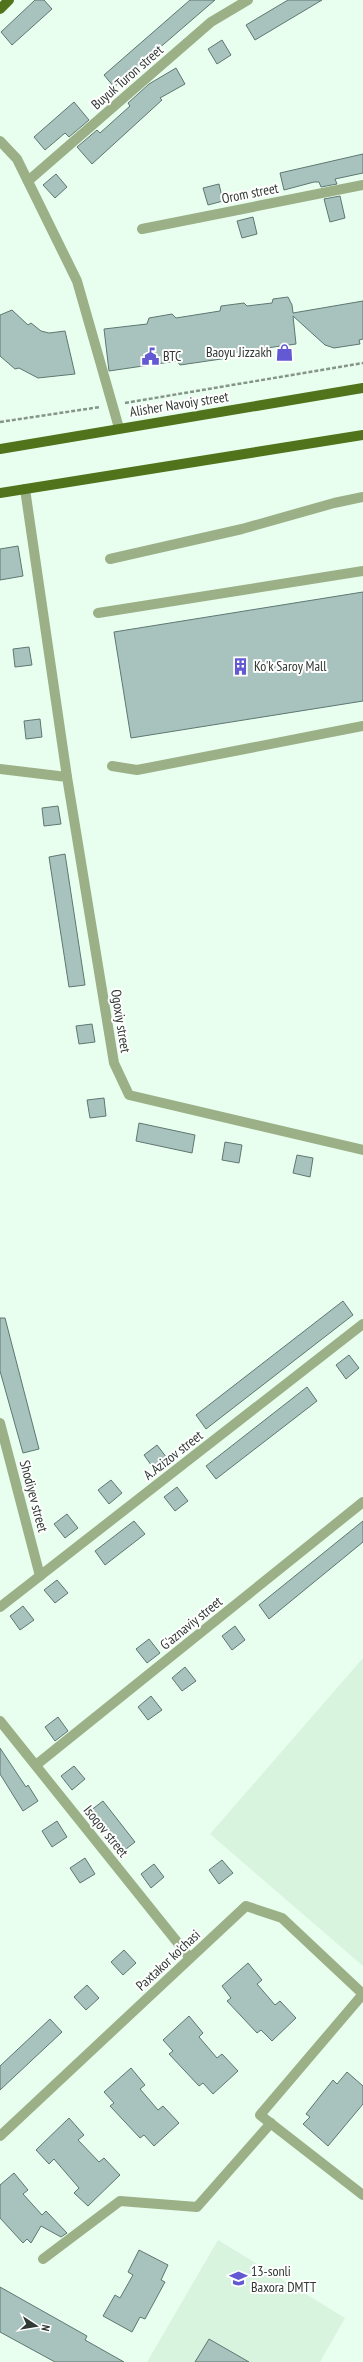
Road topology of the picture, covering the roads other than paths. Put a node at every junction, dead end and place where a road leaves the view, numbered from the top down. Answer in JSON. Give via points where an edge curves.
{"nodes":[{"id":1,"x":9,"y":0,"type":"edge"},
{"id":2,"x":248,"y":0,"type":"edge"},
{"id":3,"x":0,"y":9,"type":"edge"},
{"id":4,"x":0,"y":141,"type":"edge"},
{"id":5,"x":28,"y":181,"type":"junction"},
{"id":6,"x":363,"y":185,"type":"edge"},
{"id":7,"x":142,"y":229,"type":"dead end"},
{"id":8,"x":363,"y":389,"type":"edge"},
{"id":9,"x":119,"y":428,"type":"junction"},
{"id":10,"x":363,"y":435,"type":"edge"},
{"id":11,"x":0,"y":449,"type":"edge"},
{"id":12,"x":25,"y":489,"type":"junction"},
{"id":13,"x":0,"y":493,"type":"edge"},
{"id":14,"x":363,"y":497,"type":"edge"},
{"id":15,"x":110,"y":559,"type":"dead end"},
{"id":16,"x":363,"y":570,"type":"edge"},
{"id":17,"x":98,"y":613,"type":"dead end"},
{"id":18,"x":363,"y":726,"type":"edge"},
{"id":19,"x":112,"y":766,"type":"dead end"},
{"id":20,"x":0,"y":769,"type":"edge"},
{"id":21,"x":67,"y":777,"type":"junction"},
{"id":22,"x":363,"y":1150,"type":"edge"},
{"id":23,"x":363,"y":1324,"type":"edge"},
{"id":24,"x":0,"y":1423,"type":"edge"},
{"id":25,"x":363,"y":1502,"type":"edge"},
{"id":26,"x":40,"y":1576,"type":"junction"},
{"id":27,"x":0,"y":1607,"type":"edge"},
{"id":28,"x":0,"y":1721,"type":"edge"},
{"id":29,"x":36,"y":1765,"type":"junction"},
{"id":30,"x":190,"y":1958,"type":"junction"},
{"id":31,"x":363,"y":1994,"type":"edge"},
{"id":32,"x":271,"y":2123,"type":"junction"},
{"id":33,"x":0,"y":2136,"type":"edge"},
{"id":34,"x":363,"y":2195,"type":"edge"},
{"id":35,"x":43,"y":2259,"type":"dead end"}],
"edges":[{"from":1,"to":3,"type":"main road"},
{"from":2,"to":5,"type":"street","name":"Buyuk Turon street","via":[[211,22]]},
{"from":4,"to":5,"type":"street","via":[[17,159]]},
{"from":5,"to":9,"type":"street","via":[[77,281]]},
{"from":6,"to":7,"type":"street","name":"Orom street"},
{"from":8,"to":9,"type":"main road","name":"Alisher Navoiy street"},
{"from":9,"to":11,"type":"main road","name":"Alisher Navoiy street"},
{"from":10,"to":12,"type":"main road"},
{"from":12,"to":13,"type":"main road"},
{"from":12,"to":21,"type":"street"},
{"from":14,"to":15,"type":"street"},
{"from":16,"to":17,"type":"street"},
{"from":18,"to":19,"type":"street","via":[[137,770]]},
{"from":20,"to":21,"type":"street"},
{"from":21,"to":22,"type":"street","name":"Ogoxiy street","via":[[114,1063],[129,1095]]},
{"from":23,"to":26,"type":"street","name":"A.Azizov street"},
{"from":24,"to":26,"type":"street","name":"Shodiyev street"},
{"from":25,"to":29,"type":"street","name":"G'aznaviy street"},
{"from":26,"to":27,"type":"street","name":"A.Azizov street"},
{"from":28,"to":29,"type":"street","name":"Isoqov street"},
{"from":29,"to":30,"type":"street","name":"Isoqov street"},
{"from":30,"to":31,"type":"street","name":"Paxtakor ko'chasi","via":[[246,1906],[282,1918]]},
{"from":30,"to":33,"type":"street","name":"Paxtakor ko'chasi"},
{"from":31,"to":32,"type":"street","via":[[260,2115]]},
{"from":32,"to":34,"type":"street"},
{"from":32,"to":35,"type":"street","via":[[198,2207],[120,2200]]}]}
